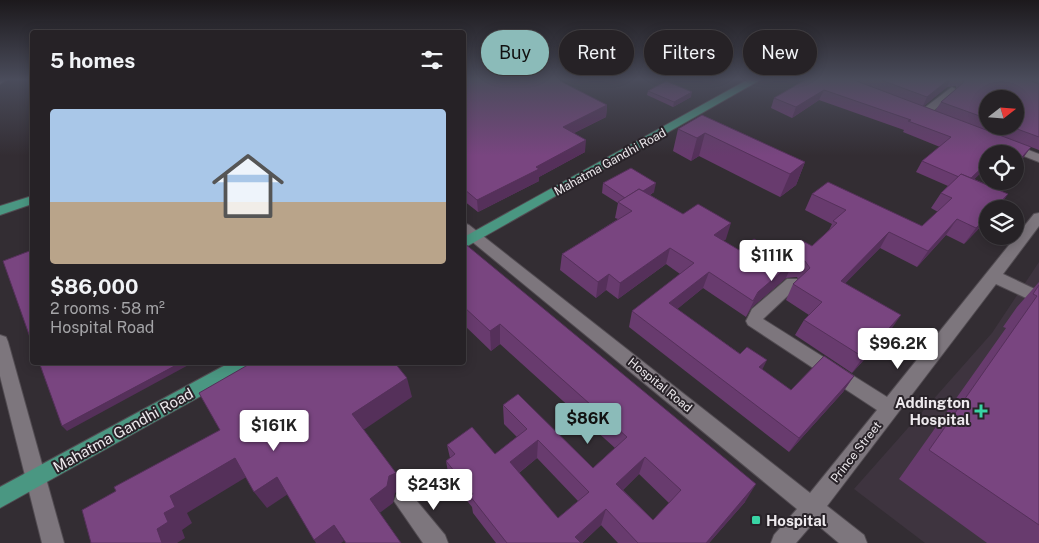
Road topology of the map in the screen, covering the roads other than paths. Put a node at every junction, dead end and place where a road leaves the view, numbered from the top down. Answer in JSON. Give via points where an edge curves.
{"nodes":[{"id":1,"x":708,"y":105,"type":"edge"},
{"id":2,"x":933,"y":105,"type":"edge"},
{"id":3,"x":923,"y":114,"type":"edge"},
{"id":4,"x":1003,"y":144,"type":"edge"},
{"id":5,"x":1039,"y":158,"type":"edge"},
{"id":6,"x":30,"y":201,"type":"edge"},
{"id":7,"x":0,"y":211,"type":"edge"},
{"id":8,"x":1039,"y":217,"type":"edge"},
{"id":9,"x":467,"y":236,"type":"edge"},
{"id":10,"x":993,"y":276,"type":"junction"},
{"id":11,"x":792,"y":283,"type":"edge"},
{"id":12,"x":1039,"y":298,"type":"edge"},
{"id":13,"x":0,"y":342,"type":"edge"},
{"id":14,"x":242,"y":365,"type":"edge"},
{"id":15,"x":3,"y":367,"type":"edge"},
{"id":16,"x":889,"y":408,"type":"junction"},
{"id":17,"x":37,"y":477,"type":"junction"},
{"id":18,"x":0,"y":498,"type":"edge"},
{"id":19,"x":404,"y":501,"type":"dead end"},
{"id":20,"x":812,"y":508,"type":"junction"},
{"id":21,"x":53,"y":543,"type":"edge"},
{"id":22,"x":436,"y":543,"type":"edge"},
{"id":23,"x":782,"y":543,"type":"edge"},
{"id":24,"x":856,"y":543,"type":"edge"}],
"edges":[{"from":1,"to":9,"type":"main road","name":"Mahatma Gandhi Road"},
{"from":2,"to":3,"type":"street"},
{"from":4,"to":5,"type":"street"},
{"from":6,"to":7,"type":"main road"},
{"from":8,"to":10,"type":"street","name":"Prince Street"},
{"from":9,"to":20,"type":"street","name":"Hospital Road"},
{"from":10,"to":12,"type":"street"},
{"from":10,"to":16,"type":"street","name":"Prince Street"},
{"from":11,"to":16,"type":"street","via":[[754,320]]},
{"from":13,"to":15,"type":"street"},
{"from":14,"to":17,"type":"main road","name":"Mahatma Gandhi Road"},
{"from":15,"to":17,"type":"street"},
{"from":16,"to":20,"type":"street","name":"Prince Street"},
{"from":17,"to":18,"type":"main road","name":"Mahatma Gandhi Road"},
{"from":17,"to":21,"type":"street"},
{"from":19,"to":22,"type":"street"},
{"from":20,"to":23,"type":"street","name":"Prince Street"},
{"from":20,"to":24,"type":"street","name":"Hospital Road"}]}
